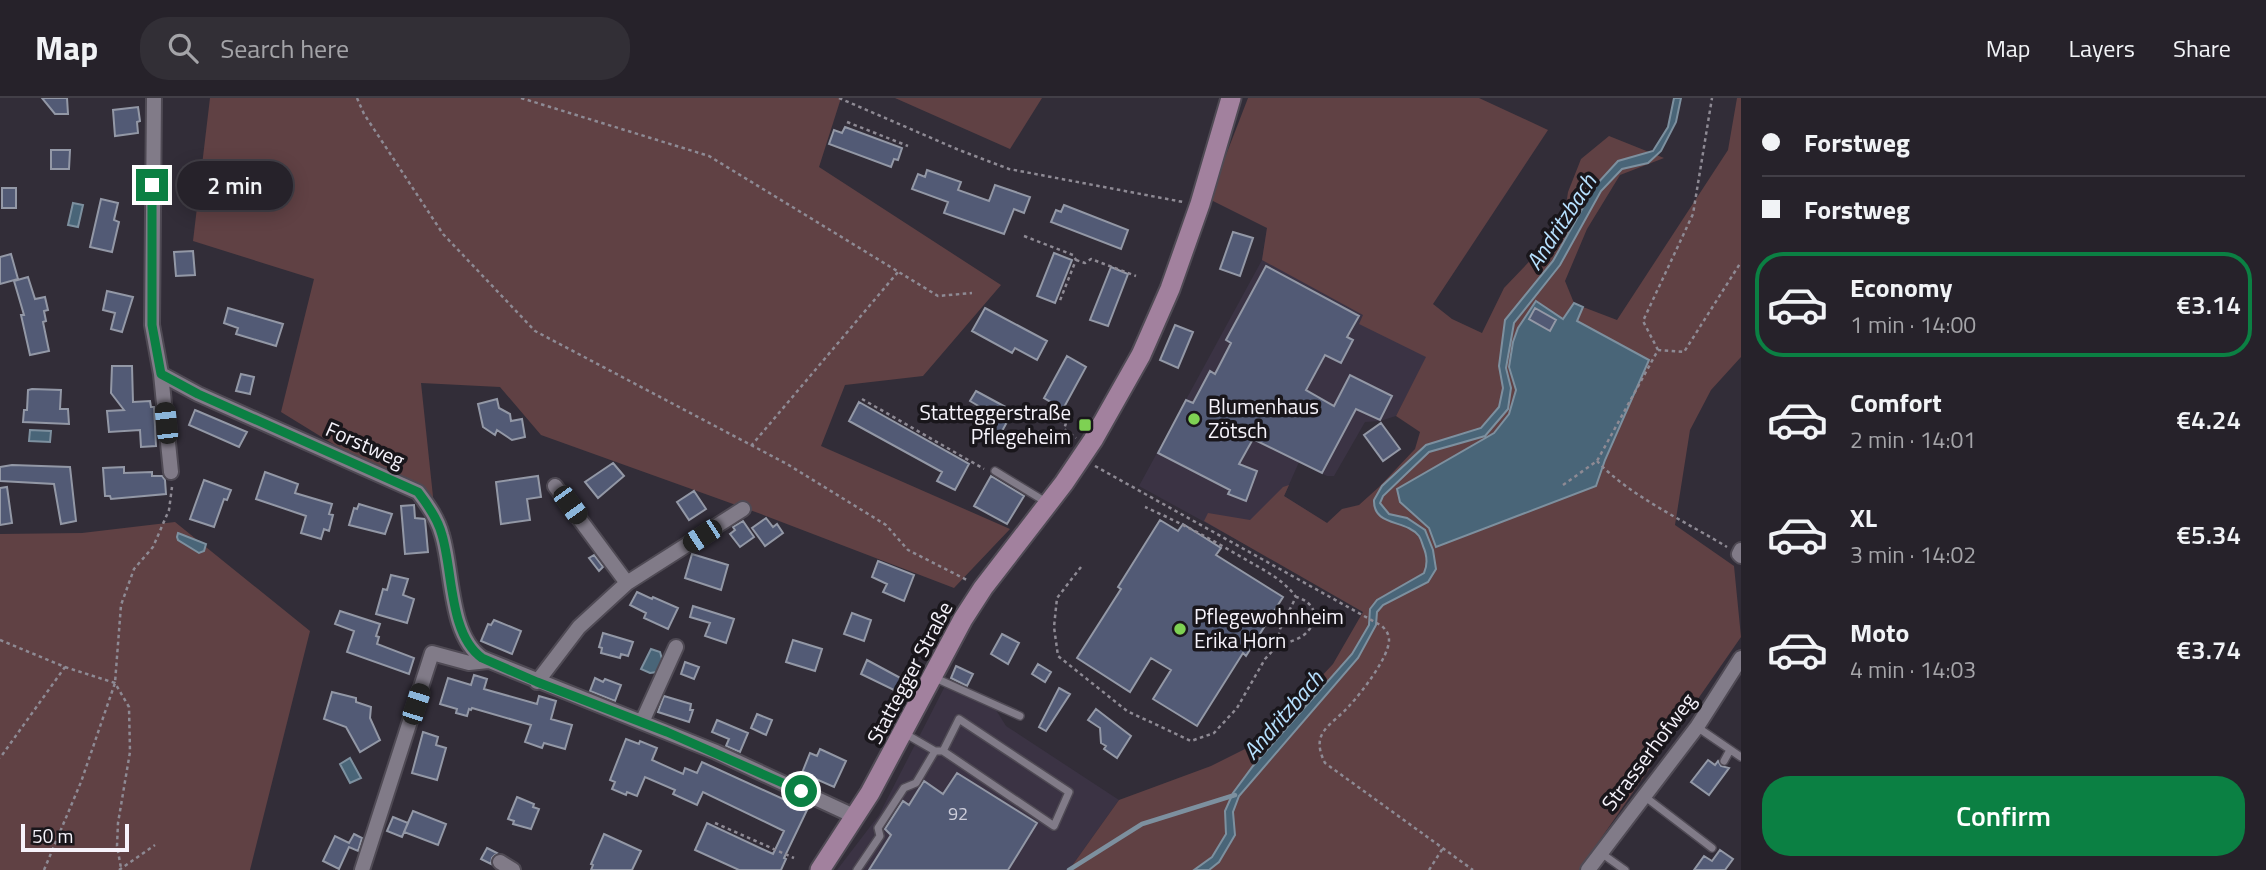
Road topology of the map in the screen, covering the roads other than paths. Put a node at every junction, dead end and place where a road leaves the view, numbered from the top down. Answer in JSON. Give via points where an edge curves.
{"nodes":[{"id":1,"x":154,"y":98,"type":"edge"},
{"id":2,"x":1231,"y":98,"type":"edge"},
{"id":3,"x":161,"y":374,"type":"junction"},
{"id":4,"x":995,"y":471,"type":"road end"},
{"id":5,"x":171,"y":472,"type":"road end"},
{"id":6,"x":555,"y":486,"type":"dead end"},
{"id":7,"x":1049,"y":505,"type":"junction"},
{"id":8,"x":743,"y":509,"type":"dead end"},
{"id":9,"x":627,"y":583,"type":"junction"},
{"id":10,"x":676,"y":647,"type":"dead end"},
{"id":11,"x":1740,"y":660,"type":"edge"},
{"id":12,"x":489,"y":661,"type":"junction"},
{"id":13,"x":932,"y":677,"type":"junction"},
{"id":14,"x":537,"y":682,"type":"junction"},
{"id":15,"x":1020,"y":716,"type":"dead end"},
{"id":16,"x":642,"y":722,"type":"junction"},
{"id":17,"x":1697,"y":727,"type":"junction"},
{"id":18,"x":904,"y":733,"type":"junction"},
{"id":19,"x":1730,"y":750,"type":"junction"},
{"id":20,"x":939,"y":751,"type":"junction"},
{"id":21,"x":1741,"y":757,"type":"edge"},
{"id":22,"x":1724,"y":761,"type":"dead end"},
{"id":23,"x":1643,"y":796,"type":"junction"},
{"id":24,"x":856,"y":817,"type":"junction"},
{"id":25,"x":1712,"y":848,"type":"dead end"},
{"id":26,"x":1600,"y":852,"type":"junction"},
{"id":27,"x":362,"y":870,"type":"edge"},
{"id":28,"x":820,"y":870,"type":"edge"},
{"id":29,"x":857,"y":870,"type":"edge"},
{"id":30,"x":1588,"y":870,"type":"edge"},
{"id":31,"x":1625,"y":870,"type":"edge"}],
"edges":[{"from":1,"to":3,"type":"street","via":[[152,325]]},
{"from":2,"to":7,"type":"main road","name":"Stattegger Straße","via":[[1200,204],[1141,355]]},
{"from":3,"to":5,"type":"street"},
{"from":3,"to":12,"type":"street","name":"Forstweg","via":[[418,492],[442,535],[463,634],[477,654]]},
{"from":4,"to":7,"type":"lane"},
{"from":6,"to":9,"type":"street"},
{"from":7,"to":13,"type":"main road","name":"Stattegger Straße","via":[[983,588]]},
{"from":8,"to":9,"type":"street"},
{"from":9,"to":14,"type":"street","via":[[579,627]]},
{"from":10,"to":16,"type":"street"},
{"from":11,"to":17,"type":"street","name":"Strasserhofweg"},
{"from":12,"to":14,"type":"street","name":"Forstweg"},
{"from":12,"to":27,"type":"street","name":"Forstweg","via":[[469,663],[432,653]]},
{"from":13,"to":15,"type":"lane"},
{"from":13,"to":18,"type":"main road","name":"Stattegger Straße"},
{"from":14,"to":16,"type":"street","name":"Forstweg"},
{"from":16,"to":24,"type":"street","name":"Forstweg"},
{"from":17,"to":19,"type":"lane"},
{"from":17,"to":23,"type":"street","name":"Strasserhofweg"},
{"from":18,"to":20,"type":"lane"},
{"from":18,"to":24,"type":"main road","name":"Stattegger Straße"},
{"from":19,"to":21,"type":"lane"},
{"from":19,"to":22,"type":"lane"},
{"from":20,"to":20,"type":"lane","via":[[999,789],[1054,826],[1069,792],[959,719]]},
{"from":20,"to":29,"type":"lane","via":[[916,783],[904,788]]},
{"from":23,"to":25,"type":"lane"},
{"from":23,"to":26,"type":"street","name":"Strasserhofweg"},
{"from":24,"to":28,"type":"main road","name":"Stattegger Straße"},
{"from":26,"to":30,"type":"street","name":"Strasserhofweg"},
{"from":26,"to":31,"type":"lane"}]}
